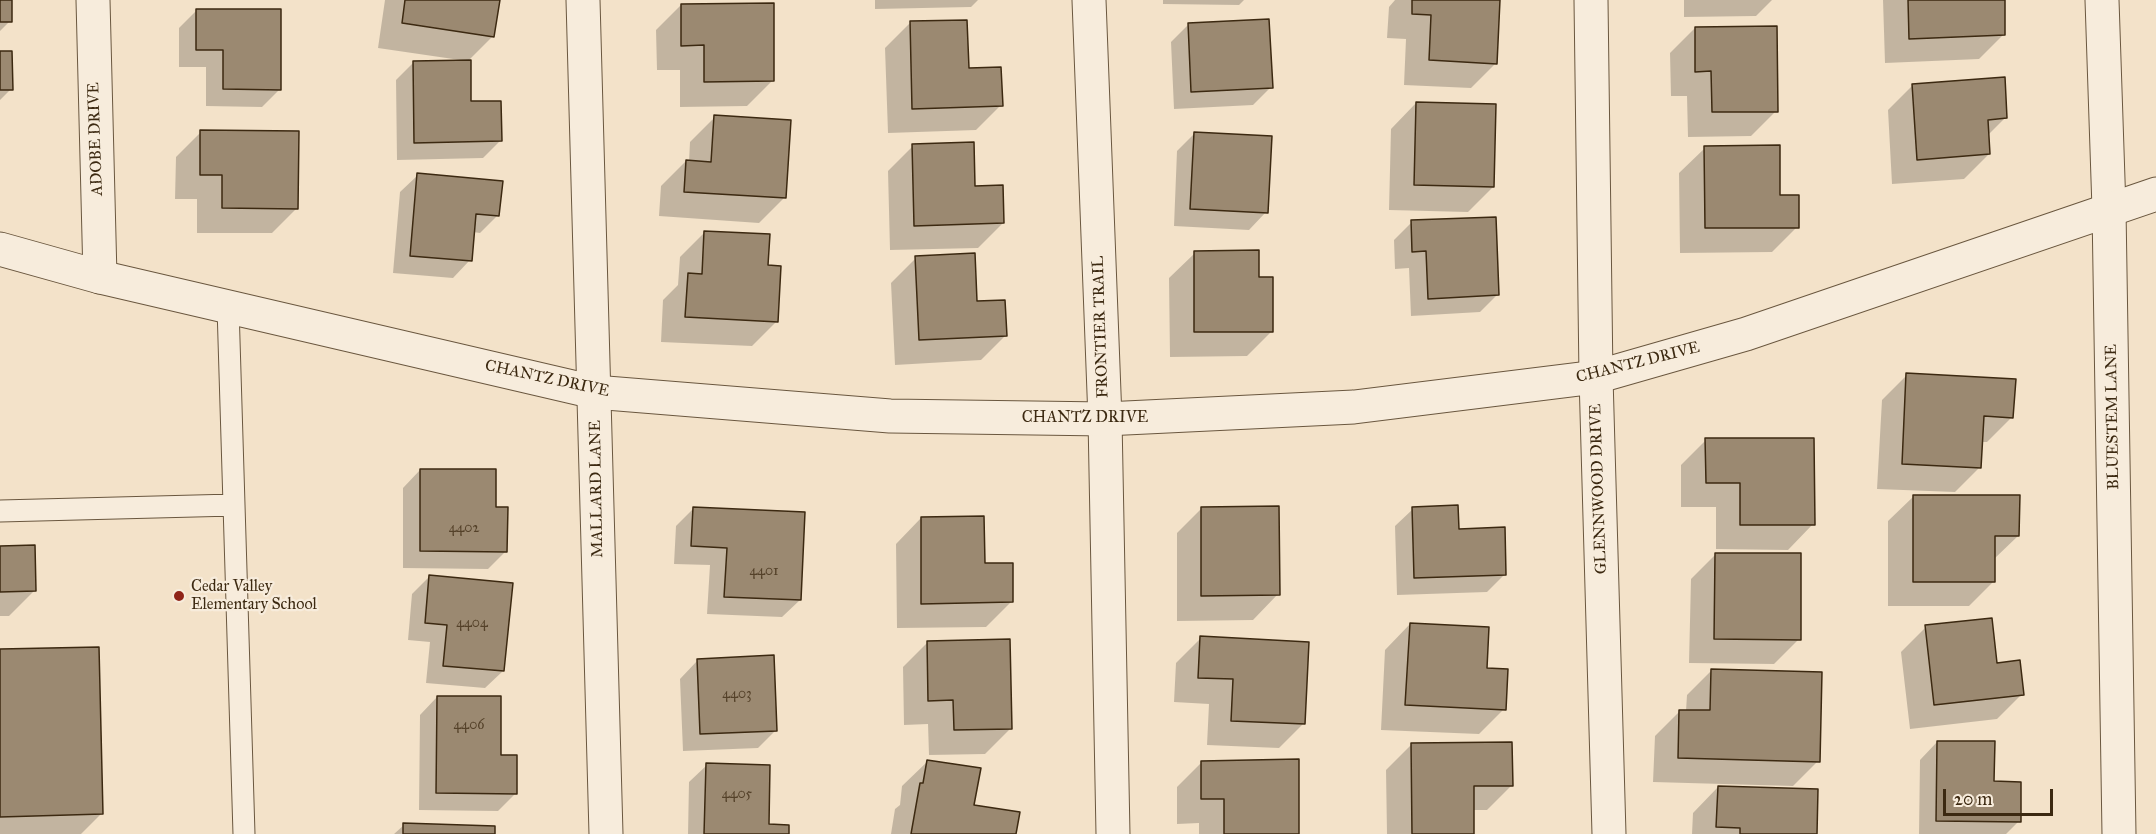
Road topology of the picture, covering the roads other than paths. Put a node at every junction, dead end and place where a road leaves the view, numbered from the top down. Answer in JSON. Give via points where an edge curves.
{"nodes":[{"id":1,"x":93,"y":0,"type":"edge"},
{"id":2,"x":583,"y":0,"type":"edge"},
{"id":3,"x":1089,"y":0,"type":"edge"},
{"id":4,"x":1590,"y":0,"type":"edge"},
{"id":5,"x":2102,"y":0,"type":"edge"},
{"id":6,"x":2156,"y":194,"type":"edge"},
{"id":7,"x":2109,"y":210,"type":"junction"},
{"id":8,"x":0,"y":249,"type":"edge"},
{"id":9,"x":100,"y":277,"type":"junction"},
{"id":10,"x":228,"y":307,"type":"junction"},
{"id":11,"x":1596,"y":377,"type":"junction"},
{"id":12,"x":594,"y":392,"type":"junction"},
{"id":13,"x":1105,"y":419,"type":"junction"},
{"id":14,"x":234,"y":505,"type":"junction"},
{"id":15,"x":0,"y":511,"type":"edge"},
{"id":16,"x":244,"y":834,"type":"edge"},
{"id":17,"x":606,"y":834,"type":"edge"},
{"id":18,"x":1113,"y":834,"type":"edge"},
{"id":19,"x":1609,"y":834,"type":"edge"},
{"id":20,"x":2120,"y":834,"type":"edge"}],
"edges":[{"from":1,"to":9,"type":"street","name":"ADOBE DRIVE"},
{"from":2,"to":12,"type":"street","name":"MALLARD LANE"},
{"from":3,"to":13,"type":"street","name":"FRONTIER TRAIL"},
{"from":4,"to":11,"type":"street","name":"GLENNWOOD DRIVE"},
{"from":5,"to":7,"type":"street","name":"BLUESTEM LANE"},
{"from":6,"to":7,"type":"street","name":"CHANTZ DRIVE"},
{"from":7,"to":11,"type":"street","name":"CHANTZ DRIVE","via":[[1756,330]]},
{"from":7,"to":20,"type":"street","name":"BLUESTEM LANE"},
{"from":8,"to":9,"type":"street","name":"CHANTZ DRIVE"},
{"from":9,"to":10,"type":"street","name":"CHANTZ DRIVE"},
{"from":10,"to":12,"type":"street","name":"CHANTZ DRIVE"},
{"from":10,"to":14,"type":"lane"},
{"from":11,"to":13,"type":"street","name":"CHANTZ DRIVE","via":[[1354,407]]},
{"from":11,"to":19,"type":"street","name":"GLENNWOOD DRIVE"},
{"from":12,"to":13,"type":"street","name":"CHANTZ DRIVE","via":[[890,416]]},
{"from":12,"to":17,"type":"street","name":"MALLARD LANE"},
{"from":13,"to":18,"type":"street","name":"FRONTIER TRAIL"},
{"from":14,"to":15,"type":"lane"},
{"from":14,"to":16,"type":"lane"}]}
